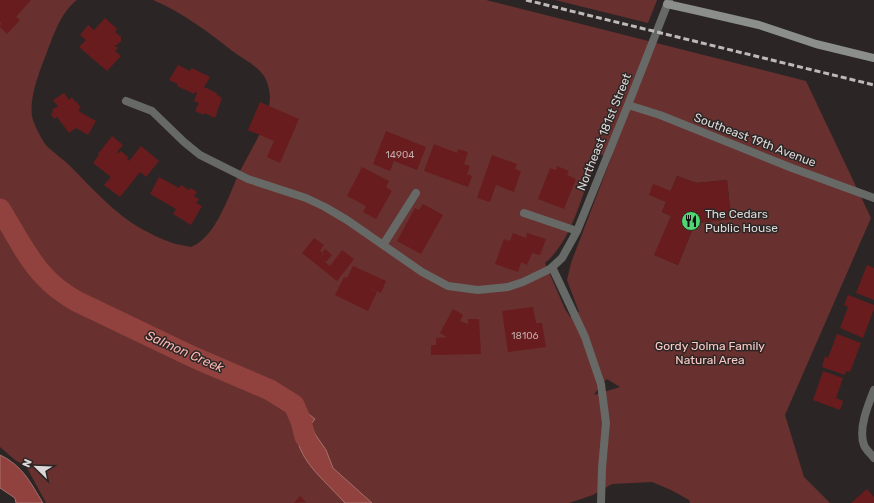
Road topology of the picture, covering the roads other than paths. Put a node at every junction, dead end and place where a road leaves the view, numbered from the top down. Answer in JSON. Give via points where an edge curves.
{"nodes":[{"id":1,"x":668,"y":2,"type":"edge"},
{"id":2,"x":874,"y":58,"type":"edge"},
{"id":3,"x":126,"y":101,"type":"dead end"},
{"id":4,"x":628,"y":105,"type":"junction"},
{"id":5,"x":416,"y":193,"type":"dead end"},
{"id":6,"x":874,"y":198,"type":"edge"},
{"id":7,"x":524,"y":213,"type":"dead end"},
{"id":8,"x":576,"y":231,"type":"junction"},
{"id":9,"x":383,"y":245,"type":"junction"},
{"id":10,"x":552,"y":267,"type":"junction"},
{"id":11,"x":874,"y":390,"type":"edge"},
{"id":12,"x":874,"y":458,"type":"edge"},
{"id":13,"x":602,"y":503,"type":"edge"}],
"edges":[{"from":1,"to":2,"type":"street"},
{"from":1,"to":4,"type":"street","name":"Northeast 181st Street"},
{"from":3,"to":9,"type":"street","name":"Northeast 181st Street","via":[[152,111],[200,156],[248,179],[325,207]]},
{"from":4,"to":6,"type":"street","name":"Southeast 19th Avenue"},
{"from":4,"to":8,"type":"street","name":"Northeast 181st Street"},
{"from":5,"to":9,"type":"street"},
{"from":7,"to":8,"type":"street"},
{"from":8,"to":10,"type":"street","name":"Northeast 181st Street","via":[[562,258]]},
{"from":9,"to":10,"type":"street","name":"Northeast 181st Street","via":[[434,279],[448,286],[463,289],[486,290],[508,287]]},
{"from":10,"to":13,"type":"street","via":[[585,337],[601,384],[606,423]]},
{"from":11,"to":12,"type":"street","via":[[866,408],[862,428],[864,445]]}]}
